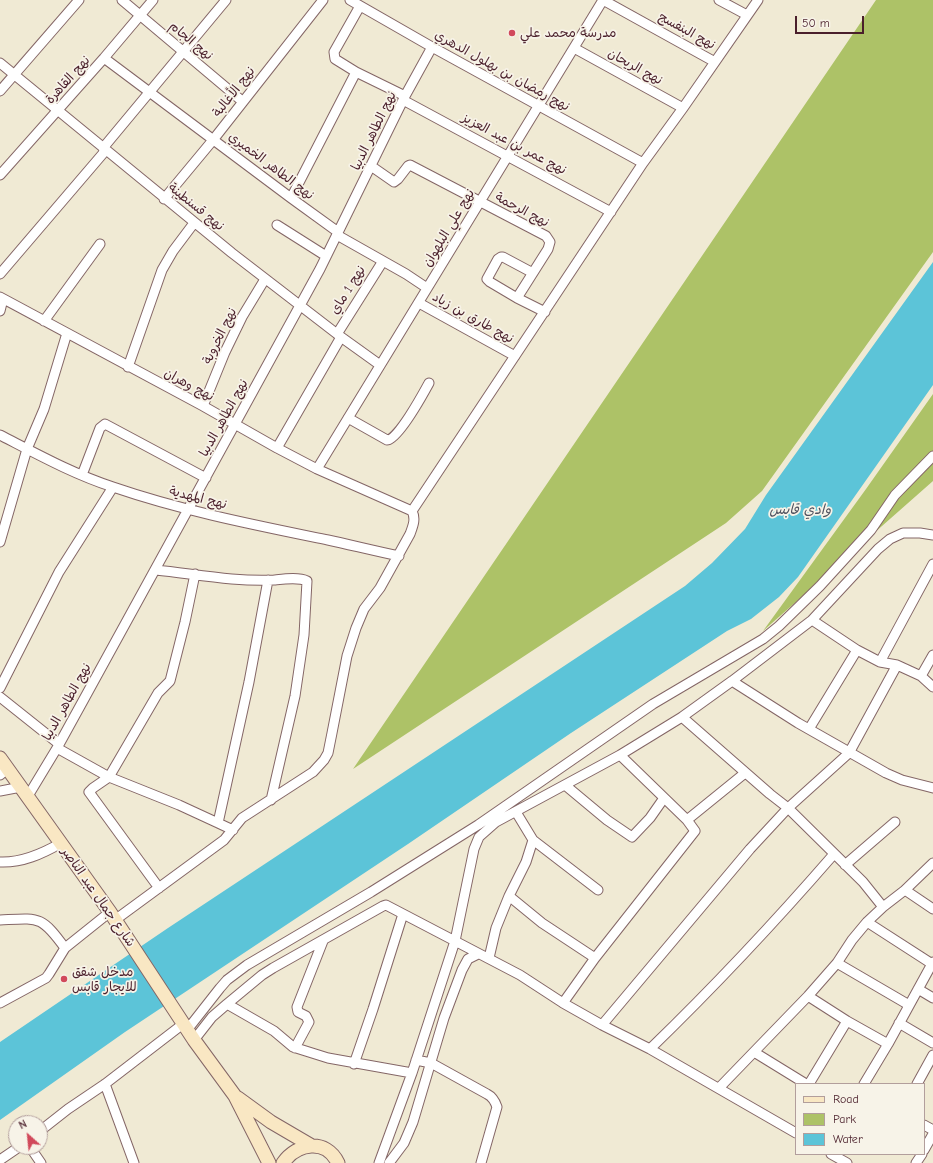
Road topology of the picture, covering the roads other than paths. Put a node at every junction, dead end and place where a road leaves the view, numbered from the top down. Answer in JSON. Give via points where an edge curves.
{"nodes":[{"id":1,"x":79,"y":0,"type":"edge"},
{"id":2,"x":122,"y":0,"type":"edge"},
{"id":3,"x":153,"y":0,"type":"edge"},
{"id":4,"x":226,"y":0,"type":"edge"},
{"id":5,"x":323,"y":0,"type":"edge"},
{"id":6,"x":350,"y":0,"type":"edge"},
{"id":7,"x":603,"y":0,"type":"edge"},
{"id":8,"x":719,"y":0,"type":"edge"},
{"id":9,"x":758,"y":0,"type":"edge"},
{"id":10,"x":360,"y":6,"type":"junction"},
{"id":11,"x":140,"y":15,"type":"junction"},
{"id":12,"x":747,"y":15,"type":"junction"},
{"id":13,"x":432,"y":47,"type":"junction"},
{"id":14,"x":574,"y":48,"type":"junction"},
{"id":15,"x":184,"y":52,"type":"junction"},
{"id":16,"x":104,"y":58,"type":"junction"},
{"id":17,"x":715,"y":62,"type":"junction"},
{"id":18,"x":0,"y":63,"type":"edge"},
{"id":19,"x":356,"y":72,"type":"junction"},
{"id":20,"x":14,"y":75,"type":"junction"},
{"id":21,"x":0,"y":91,"type":"edge"},
{"id":22,"x":150,"y":93,"type":"junction"},
{"id":23,"x":404,"y":98,"type":"junction"},
{"id":24,"x":242,"y":101,"type":"junction"},
{"id":25,"x":538,"y":106,"type":"junction"},
{"id":26,"x":683,"y":108,"type":"junction"},
{"id":27,"x":58,"y":110,"type":"junction"},
{"id":28,"x":213,"y":140,"type":"junction"},
{"id":29,"x":105,"y":150,"type":"junction"},
{"id":30,"x":507,"y":156,"type":"junction"},
{"id":31,"x":643,"y":163,"type":"junction"},
{"id":32,"x":371,"y":166,"type":"junction"},
{"id":33,"x":0,"y":175,"type":"edge"},
{"id":34,"x":164,"y":198,"type":"junction"},
{"id":35,"x":292,"y":198,"type":"junction"},
{"id":36,"x":480,"y":202,"type":"junction"},
{"id":37,"x":611,"y":212,"type":"junction"},
{"id":38,"x":194,"y":223,"type":"junction"},
{"id":39,"x":277,"y":225,"type":"dead end"},
{"id":40,"x":337,"y":234,"type":"junction"},
{"id":41,"x":100,"y":244,"type":"dead end"},
{"id":42,"x":326,"y":256,"type":"junction"},
{"id":43,"x":382,"y":261,"type":"junction"},
{"id":44,"x":532,"y":273,"type":"junction"},
{"id":45,"x":0,"y":274,"type":"edge"},
{"id":46,"x":265,"y":279,"type":"junction"},
{"id":47,"x":427,"y":288,"type":"junction"},
{"id":48,"x":2,"y":298,"type":"edge"},
{"id":49,"x":517,"y":298,"type":"junction"},
{"id":50,"x":419,"y":303,"type":"junction"},
{"id":51,"x":300,"y":306,"type":"junction"},
{"id":52,"x":0,"y":311,"type":"edge"},
{"id":53,"x":545,"y":312,"type":"junction"},
{"id":54,"x":44,"y":321,"type":"junction"},
{"id":55,"x":67,"y":333,"type":"junction"},
{"id":56,"x":339,"y":336,"type":"junction"},
{"id":57,"x":515,"y":356,"type":"junction"},
{"id":58,"x":380,"y":365,"type":"junction"},
{"id":59,"x":128,"y":367,"type":"junction"},
{"id":60,"x":429,"y":383,"type":"dead end"},
{"id":61,"x":203,"y":406,"type":"junction"},
{"id":62,"x":348,"y":418,"type":"junction"},
{"id":63,"x":235,"y":425,"type":"junction"},
{"id":64,"x":0,"y":435,"type":"edge"},
{"id":65,"x":277,"y":448,"type":"junction"},
{"id":66,"x":27,"y":449,"type":"junction"},
{"id":67,"x":933,"y":456,"type":"edge"},
{"id":68,"x":317,"y":469,"type":"junction"},
{"id":69,"x":82,"y":475,"type":"junction"},
{"id":70,"x":206,"y":478,"type":"junction"},
{"id":71,"x":113,"y":487,"type":"junction"},
{"id":72,"x":188,"y":509,"type":"junction"},
{"id":73,"x":412,"y":511,"type":"junction"},
{"id":74,"x":933,"y":535,"type":"edge"},
{"id":75,"x":0,"y":542,"type":"edge"},
{"id":76,"x":399,"y":556,"type":"junction"},
{"id":77,"x":933,"y":564,"type":"edge"},
{"id":78,"x":156,"y":570,"type":"junction"},
{"id":79,"x":194,"y":574,"type":"junction"},
{"id":80,"x":268,"y":580,"type":"junction"},
{"id":81,"x":812,"y":620,"type":"junction"},
{"id":82,"x":857,"y":650,"type":"junction"},
{"id":83,"x":933,"y":655,"type":"edge"},
{"id":84,"x":880,"y":662,"type":"junction"},
{"id":85,"x":897,"y":666,"type":"junction"},
{"id":86,"x":921,"y":676,"type":"junction"},
{"id":87,"x":732,"y":681,"type":"junction"},
{"id":88,"x":933,"y":686,"type":"edge"},
{"id":89,"x":0,"y":688,"type":"edge"},
{"id":90,"x":0,"y":696,"type":"edge"},
{"id":91,"x":682,"y":717,"type":"junction"},
{"id":92,"x":808,"y":729,"type":"junction"},
{"id":93,"x":58,"y":746,"type":"junction"},
{"id":94,"x":849,"y":753,"type":"junction"},
{"id":95,"x":620,"y":755,"type":"junction"},
{"id":96,"x":3,"y":767,"type":"edge"},
{"id":97,"x":745,"y":773,"type":"junction"},
{"id":98,"x":109,"y":777,"type":"junction"},
{"id":99,"x":565,"y":785,"type":"junction"},
{"id":100,"x":933,"y":788,"type":"edge"},
{"id":101,"x":0,"y":791,"type":"edge"},
{"id":102,"x":25,"y":791,"type":"junction"},
{"id":103,"x":664,"y":798,"type":"junction"},
{"id":104,"x":271,"y":800,"type":"junction"},
{"id":105,"x":788,"y":808,"type":"junction"},
{"id":106,"x":516,"y":812,"type":"junction"},
{"id":107,"x":686,"y":820,"type":"junction"},
{"id":108,"x":895,"y":822,"type":"dead end"},
{"id":109,"x":218,"y":823,"type":"junction"},
{"id":110,"x":233,"y":830,"type":"junction"},
{"id":111,"x":532,"y":840,"type":"junction"},
{"id":112,"x":61,"y":843,"type":"junction"},
{"id":113,"x":834,"y":854,"type":"junction"},
{"id":114,"x":0,"y":862,"type":"edge"},
{"id":115,"x":933,"y":863,"type":"edge"},
{"id":116,"x":845,"y":864,"type":"junction"},
{"id":117,"x":159,"y":888,"type":"junction"},
{"id":118,"x":598,"y":890,"type":"dead end"},
{"id":119,"x":905,"y":890,"type":"junction"},
{"id":120,"x":509,"y":896,"type":"junction"},
{"id":121,"x":883,"y":907,"type":"junction"},
{"id":122,"x":933,"y":909,"type":"edge"},
{"id":123,"x":403,"y":914,"type":"junction"},
{"id":124,"x":0,"y":920,"type":"edge"},
{"id":125,"x":116,"y":921,"type":"junction"},
{"id":126,"x":867,"y":922,"type":"junction"},
{"id":127,"x":455,"y":940,"type":"junction"},
{"id":128,"x":323,"y":941,"type":"junction"},
{"id":129,"x":65,"y":948,"type":"junction"},
{"id":130,"x":478,"y":954,"type":"junction"},
{"id":131,"x":489,"y":958,"type":"junction"},
{"id":132,"x":595,"y":958,"type":"junction"},
{"id":133,"x":837,"y":963,"type":"junction"},
{"id":134,"x":932,"y":963,"type":"edge"},
{"id":135,"x":918,"y":989,"type":"junction"},
{"id":136,"x":808,"y":996,"type":"junction"},
{"id":137,"x":933,"y":998,"type":"edge"},
{"id":138,"x":0,"y":1003,"type":"edge"},
{"id":139,"x":563,"y":1003,"type":"junction"},
{"id":140,"x":227,"y":1004,"type":"junction"},
{"id":141,"x":909,"y":1005,"type":"junction"},
{"id":142,"x":847,"y":1021,"type":"junction"},
{"id":143,"x":899,"y":1023,"type":"junction"},
{"id":144,"x":602,"y":1025,"type":"junction"},
{"id":145,"x":185,"y":1027,"type":"junction"},
{"id":146,"x":933,"y":1043,"type":"edge"},
{"id":147,"x":888,"y":1044,"type":"junction"},
{"id":148,"x":295,"y":1048,"type":"junction"},
{"id":149,"x":650,"y":1049,"type":"junction"},
{"id":150,"x":754,"y":1052,"type":"junction"},
{"id":151,"x":933,"y":1055,"type":"edge"},
{"id":152,"x":416,"y":1060,"type":"junction"},
{"id":153,"x":431,"y":1063,"type":"junction"},
{"id":154,"x":354,"y":1064,"type":"junction"},
{"id":155,"x":412,"y":1073,"type":"junction"},
{"id":156,"x":806,"y":1083,"type":"edge"},
{"id":157,"x":809,"y":1083,"type":"edge"},
{"id":158,"x":865,"y":1083,"type":"edge"},
{"id":159,"x":918,"y":1083,"type":"edge"},
{"id":160,"x":105,"y":1084,"type":"junction"},
{"id":161,"x":719,"y":1088,"type":"junction"},
{"id":162,"x":235,"y":1096,"type":"junction"},
{"id":163,"x":48,"y":1125,"type":"edge"},
{"id":164,"x":795,"y":1132,"type":"edge"},
{"id":165,"x":933,"y":1134,"type":"edge"},
{"id":166,"x":312,"y":1146,"type":"junction"},
{"id":167,"x":925,"y":1148,"type":"edge"},
{"id":168,"x":833,"y":1155,"type":"edge"},
{"id":169,"x":338,"y":1162,"type":"edge"},
{"id":170,"x":134,"y":1163,"type":"edge"},
{"id":171,"x":268,"y":1163,"type":"edge"},
{"id":172,"x":283,"y":1163,"type":"edge"},
{"id":173,"x":379,"y":1163,"type":"edge"},
{"id":174,"x":389,"y":1163,"type":"edge"},
{"id":175,"x":481,"y":1163,"type":"edge"},
{"id":176,"x":847,"y":1163,"type":"edge"}],
"edges":[{"from":1,"to":20,"type":"street"},
{"from":2,"to":11,"type":"street","name":"نهج الجام"},
{"from":3,"to":11,"type":"street","name":"نهج القاهرة"},
{"from":4,"to":15,"type":"street"},
{"from":5,"to":24,"type":"street","name":"نهج الأغالبة"},
{"from":6,"to":10,"type":"street","name":"نهج رمضان بن بهلول الدهري"},
{"from":7,"to":14,"type":"street","name":"نهج علي البلهوان"},
{"from":7,"to":17,"type":"street","name":"نهج البنفسج"},
{"from":8,"to":12,"type":"street"},
{"from":9,"to":12,"type":"street"},
{"from":10,"to":13,"type":"street","name":"نهج رمضان بن بهلول الدهري"},
{"from":10,"to":19,"type":"street","name":"نهج عمر بن عبد العزيز","via":[[333,54],[335,59]]},
{"from":11,"to":15,"type":"street","name":"نهج الجام"},
{"from":11,"to":16,"type":"street","name":"نهج القاهرة"},
{"from":12,"to":17,"type":"street"},
{"from":13,"to":23,"type":"street","name":"نهج الطاهر الدبيا"},
{"from":13,"to":25,"type":"street","name":"نهج رمضان بن بهلول الدهري"},
{"from":14,"to":25,"type":"street","name":"نهج علي البلهوان"},
{"from":14,"to":26,"type":"street","name":"نهج الريحان"},
{"from":15,"to":22,"type":"street"},
{"from":15,"to":24,"type":"street","name":"نهج الجام"},
{"from":16,"to":22,"type":"street","name":"نهج الطاهر الخميري"},
{"from":16,"to":27,"type":"street","name":"نهج القاهرة"},
{"from":17,"to":26,"type":"street"},
{"from":18,"to":20,"type":"street","name":"نهج قسنطينة"},
{"from":19,"to":23,"type":"street","name":"نهج عمر بن عبد العزيز"},
{"from":19,"to":35,"type":"street"},
{"from":20,"to":21,"type":"street"},
{"from":20,"to":27,"type":"street","name":"نهج قسنطينة"},
{"from":22,"to":28,"type":"street","name":"نهج الطاهر الخميري"},
{"from":22,"to":29,"type":"street"},
{"from":23,"to":30,"type":"street","name":"نهج عمر بن عبد العزيز"},
{"from":23,"to":32,"type":"street","name":"نهج الطاهر الدبيا"},
{"from":24,"to":28,"type":"street","name":"نهج الأغالبة"},
{"from":25,"to":30,"type":"street","name":"نهج علي البلهوان"},
{"from":25,"to":31,"type":"street","name":"نهج رمضان بن بهلول الدهري"},
{"from":26,"to":31,"type":"street"},
{"from":27,"to":29,"type":"street","name":"نهج قسنطينة"},
{"from":27,"to":33,"type":"street","name":"نهج القاهرة"},
{"from":28,"to":34,"type":"street","name":"نهج الأغالبة"},
{"from":28,"to":35,"type":"street","name":"نهج الطاهر الخميري"},
{"from":29,"to":34,"type":"street","name":"نهج قسنطينة"},
{"from":29,"to":45,"type":"street"},
{"from":30,"to":36,"type":"street","name":"نهج علي البلهوان"},
{"from":30,"to":37,"type":"street","name":"نهج عمر بن عبد العزيز"},
{"from":31,"to":37,"type":"street"},
{"from":32,"to":36,"type":"street","via":[[394,182],[410,165]]},
{"from":32,"to":40,"type":"street","name":"نهج الطاهر الدبيا"},
{"from":34,"to":38,"type":"street","name":"نهج قسنطينة"},
{"from":35,"to":40,"type":"street","name":"نهج الطاهر الخميري"},
{"from":36,"to":44,"type":"street","name":"نهج الرحمة","via":[[546,236],[550,245]]},
{"from":36,"to":47,"type":"street","name":"نهج علي البلهوان"},
{"from":37,"to":53,"type":"street"},
{"from":38,"to":46,"type":"street","name":"نهج قسنطينة"},
{"from":38,"to":59,"type":"street","via":[[162,270]]},
{"from":39,"to":42,"type":"street"},
{"from":40,"to":42,"type":"street","name":"نهج الطاهر الدبيا"},
{"from":40,"to":43,"type":"street","name":"نهج الطاهر الخميري"},
{"from":41,"to":54,"type":"street"},
{"from":42,"to":51,"type":"street","name":"نهج الطاهر الدبيا"},
{"from":43,"to":47,"type":"street","name":"نهج الطاهر الخميري"},
{"from":43,"to":56,"type":"street","name":"نهج 1 ماي"},
{"from":44,"to":49,"type":"street","name":"نهج الرحمة"},
{"from":44,"to":49,"type":"street","via":[[503,257],[498,259],[487,279]]},
{"from":46,"to":51,"type":"street","name":"نهج قسنطينة"},
{"from":46,"to":61,"type":"street","name":"نهج الخروبة","via":[[231,338]]},
{"from":47,"to":50,"type":"street","name":"نهج علي البلهوان"},
{"from":48,"to":52,"type":"street"},
{"from":48,"to":54,"type":"street","name":"نهج وهران"},
{"from":49,"to":53,"type":"street"},
{"from":50,"to":57,"type":"street","name":"نهج طارق بن زياد"},
{"from":50,"to":58,"type":"street","name":"نهج علي البلهوان"},
{"from":51,"to":56,"type":"street","name":"نهج قسنطينة"},
{"from":51,"to":63,"type":"street","name":"نهج الطاهر الدبيا"},
{"from":53,"to":57,"type":"street"},
{"from":54,"to":55,"type":"street","name":"نهج وهران"},
{"from":55,"to":59,"type":"street","name":"نهج وهران"},
{"from":55,"to":66,"type":"street","via":[[44,409]]},
{"from":56,"to":58,"type":"street","name":"نهج قسنطينة"},
{"from":56,"to":65,"type":"street","name":"نهج 1 ماي"},
{"from":57,"to":73,"type":"street"},
{"from":58,"to":62,"type":"street","name":"نهج علي البلهوان"},
{"from":59,"to":61,"type":"street","name":"نهج وهران"},
{"from":60,"to":62,"type":"street","via":[[396,435],[390,440]]},
{"from":61,"to":63,"type":"street","name":"نهج وهران"},
{"from":62,"to":68,"type":"street","name":"نهج علي البلهوان"},
{"from":63,"to":65,"type":"street","name":"نهج وهران"},
{"from":63,"to":70,"type":"street","name":"نهج الطاهر الدبيا"},
{"from":64,"to":66,"type":"street","name":"نهج المهدية"},
{"from":65,"to":68,"type":"street","name":"نهج وهران"},
{"from":66,"to":69,"type":"street","name":"نهج المهدية"},
{"from":66,"to":75,"type":"street"},
{"from":67,"to":145,"type":"street","via":[[895,495],[871,530],[820,586],[763,639],[653,704],[478,825],[372,892],[247,965],[227,980]]},
{"from":68,"to":73,"type":"street","name":"نهج وهران"},
{"from":69,"to":70,"type":"street","via":[[100,428],[105,424]]},
{"from":69,"to":71,"type":"street","name":"نهج المهدية"},
{"from":70,"to":72,"type":"street","name":"نهج الطاهر الدبيا"},
{"from":71,"to":72,"type":"street","name":"نهج المهدية"},
{"from":71,"to":89,"type":"street","via":[[59,572]]},
{"from":72,"to":76,"type":"street","name":"نهج المهدية"},
{"from":72,"to":78,"type":"street","name":"نهج الطاهر الدبيا"},
{"from":73,"to":76,"type":"street","via":[[415,516],[413,526]]},
{"from":74,"to":81,"type":"street","via":[[903,533],[890,539]]},
{"from":76,"to":104,"type":"street","via":[[364,609],[356,628],[347,656],[328,753],[313,772]]},
{"from":77,"to":84,"type":"street"},
{"from":78,"to":79,"type":"street"},
{"from":78,"to":93,"type":"street","name":"نهج الطاهر الدبيا"},
{"from":79,"to":80,"type":"street"},
{"from":79,"to":98,"type":"street","via":[[170,681],[158,693]]},
{"from":80,"to":104,"type":"street","via":[[302,579],[308,582],[304,635],[295,696]]},
{"from":80,"to":109,"type":"street"},
{"from":81,"to":82,"type":"street"},
{"from":81,"to":87,"type":"street"},
{"from":82,"to":84,"type":"street"},
{"from":82,"to":92,"type":"street"},
{"from":83,"to":86,"type":"street"},
{"from":84,"to":85,"type":"street"},
{"from":85,"to":86,"type":"street"},
{"from":85,"to":94,"type":"street"},
{"from":86,"to":88,"type":"street"},
{"from":87,"to":91,"type":"street"},
{"from":87,"to":92,"type":"street"},
{"from":90,"to":93,"type":"street"},
{"from":91,"to":95,"type":"street"},
{"from":91,"to":97,"type":"street"},
{"from":92,"to":94,"type":"street"},
{"from":93,"to":98,"type":"street"},
{"from":93,"to":102,"type":"street","name":"نهج الطاهر الدبيا"},
{"from":94,"to":100,"type":"street","via":[[893,777]]},
{"from":94,"to":105,"type":"street"},
{"from":95,"to":99,"type":"street"},
{"from":95,"to":103,"type":"street"},
{"from":96,"to":102,"type":"main road","name":"شارع جمال عبد الناصر"},
{"from":97,"to":105,"type":"street"},
{"from":97,"to":107,"type":"street"},
{"from":98,"to":109,"type":"street"},
{"from":98,"to":117,"type":"street","via":[[89,792]]},
{"from":99,"to":103,"type":"street","via":[[632,837]]},
{"from":99,"to":106,"type":"street"},
{"from":101,"to":102,"type":"street"},
{"from":102,"to":112,"type":"main road","name":"شارع جمال عبد الناصر"},
{"from":103,"to":107,"type":"street"},
{"from":104,"to":110,"type":"street","via":[[242,818]]},
{"from":105,"to":113,"type":"street"},
{"from":105,"to":144,"type":"street","via":[[750,849]]},
{"from":106,"to":111,"type":"street"},
{"from":106,"to":127,"type":"street","via":[[486,829],[476,841]]},
{"from":107,"to":132,"type":"street","via":[[695,830]]},
{"from":108,"to":116,"type":"street"},
{"from":109,"to":110,"type":"street"},
{"from":110,"to":117,"type":"street","via":[[224,840]]},
{"from":111,"to":118,"type":"street"},
{"from":111,"to":120,"type":"street","via":[[526,862]]},
{"from":112,"to":114,"type":"street","via":[[21,861]]},
{"from":112,"to":125,"type":"main road","name":"شارع جمال عبد الناصر"},
{"from":113,"to":116,"type":"street"},
{"from":113,"to":149,"type":"street","via":[[711,990]]},
{"from":115,"to":119,"type":"street"},
{"from":116,"to":121,"type":"street"},
{"from":117,"to":125,"type":"street"},
{"from":119,"to":121,"type":"street"},
{"from":119,"to":122,"type":"street"},
{"from":120,"to":131,"type":"street","via":[[496,928]]},
{"from":120,"to":132,"type":"street","via":[[542,923]]},
{"from":121,"to":126,"type":"street"},
{"from":123,"to":127,"type":"street"},
{"from":123,"to":128,"type":"street","via":[[386,905],[383,906]]},
{"from":123,"to":154,"type":"street"},
{"from":124,"to":129,"type":"street","via":[[30,918],[43,922]]},
{"from":125,"to":129,"type":"street"},
{"from":125,"to":145,"type":"main road","name":"شارع جمال عبد الناصر"},
{"from":126,"to":133,"type":"street"},
{"from":126,"to":134,"type":"street"},
{"from":127,"to":130,"type":"street"},
{"from":127,"to":152,"type":"street"},
{"from":128,"to":140,"type":"street","via":[[262,975]]},
{"from":128,"to":148,"type":"street","via":[[297,1007],[298,1012],[308,1018],[309,1022]]},
{"from":129,"to":138,"type":"street","via":[[46,978]]},
{"from":130,"to":131,"type":"street"},
{"from":130,"to":153,"type":"street","via":[[468,959],[462,970]]},
{"from":131,"to":139,"type":"street"},
{"from":132,"to":139,"type":"street"},
{"from":133,"to":136,"type":"street"},
{"from":133,"to":141,"type":"street"},
{"from":134,"to":135,"type":"street"},
{"from":135,"to":137,"type":"street"},
{"from":135,"to":141,"type":"street"},
{"from":136,"to":142,"type":"street"},
{"from":136,"to":150,"type":"street"},
{"from":139,"to":144,"type":"street"},
{"from":140,"to":145,"type":"street","via":[[212,1017]]},
{"from":140,"to":148,"type":"street","via":[[274,1031]]},
{"from":141,"to":143,"type":"street"},
{"from":142,"to":147,"type":"street"},
{"from":142,"to":157,"type":"street"},
{"from":143,"to":146,"type":"street"},
{"from":143,"to":147,"type":"street"},
{"from":144,"to":149,"type":"street"},
{"from":145,"to":160,"type":"street"},
{"from":145,"to":162,"type":"main road","name":"شارع جمال عبد الناصر"},
{"from":147,"to":158,"type":"street"},
{"from":148,"to":154,"type":"street"},
{"from":149,"to":161,"type":"street"},
{"from":150,"to":156,"type":"street"},
{"from":150,"to":161,"type":"street"},
{"from":151,"to":159,"type":"street"},
{"from":152,"to":153,"type":"street"},
{"from":152,"to":155,"type":"street"},
{"from":153,"to":174,"type":"street","via":[[413,1122],[404,1143]]},
{"from":153,"to":175,"type":"street","via":[[495,1101],[497,1107]]},
{"from":154,"to":155,"type":"street"},
{"from":155,"to":173,"type":"street"},
{"from":160,"to":163,"type":"street"},
{"from":160,"to":170,"type":"street"},
{"from":161,"to":164,"type":"street"},
{"from":162,"to":166,"type":"main road","via":[[271,1122]]},
{"from":162,"to":171,"type":"main road"},
{"from":165,"to":167,"type":"street"},
{"from":166,"to":169,"type":"main road","via":[[326,1150]]},
{"from":166,"to":172,"type":"main road","via":[[295,1150]]},
{"from":168,"to":176,"type":"street"}]}
